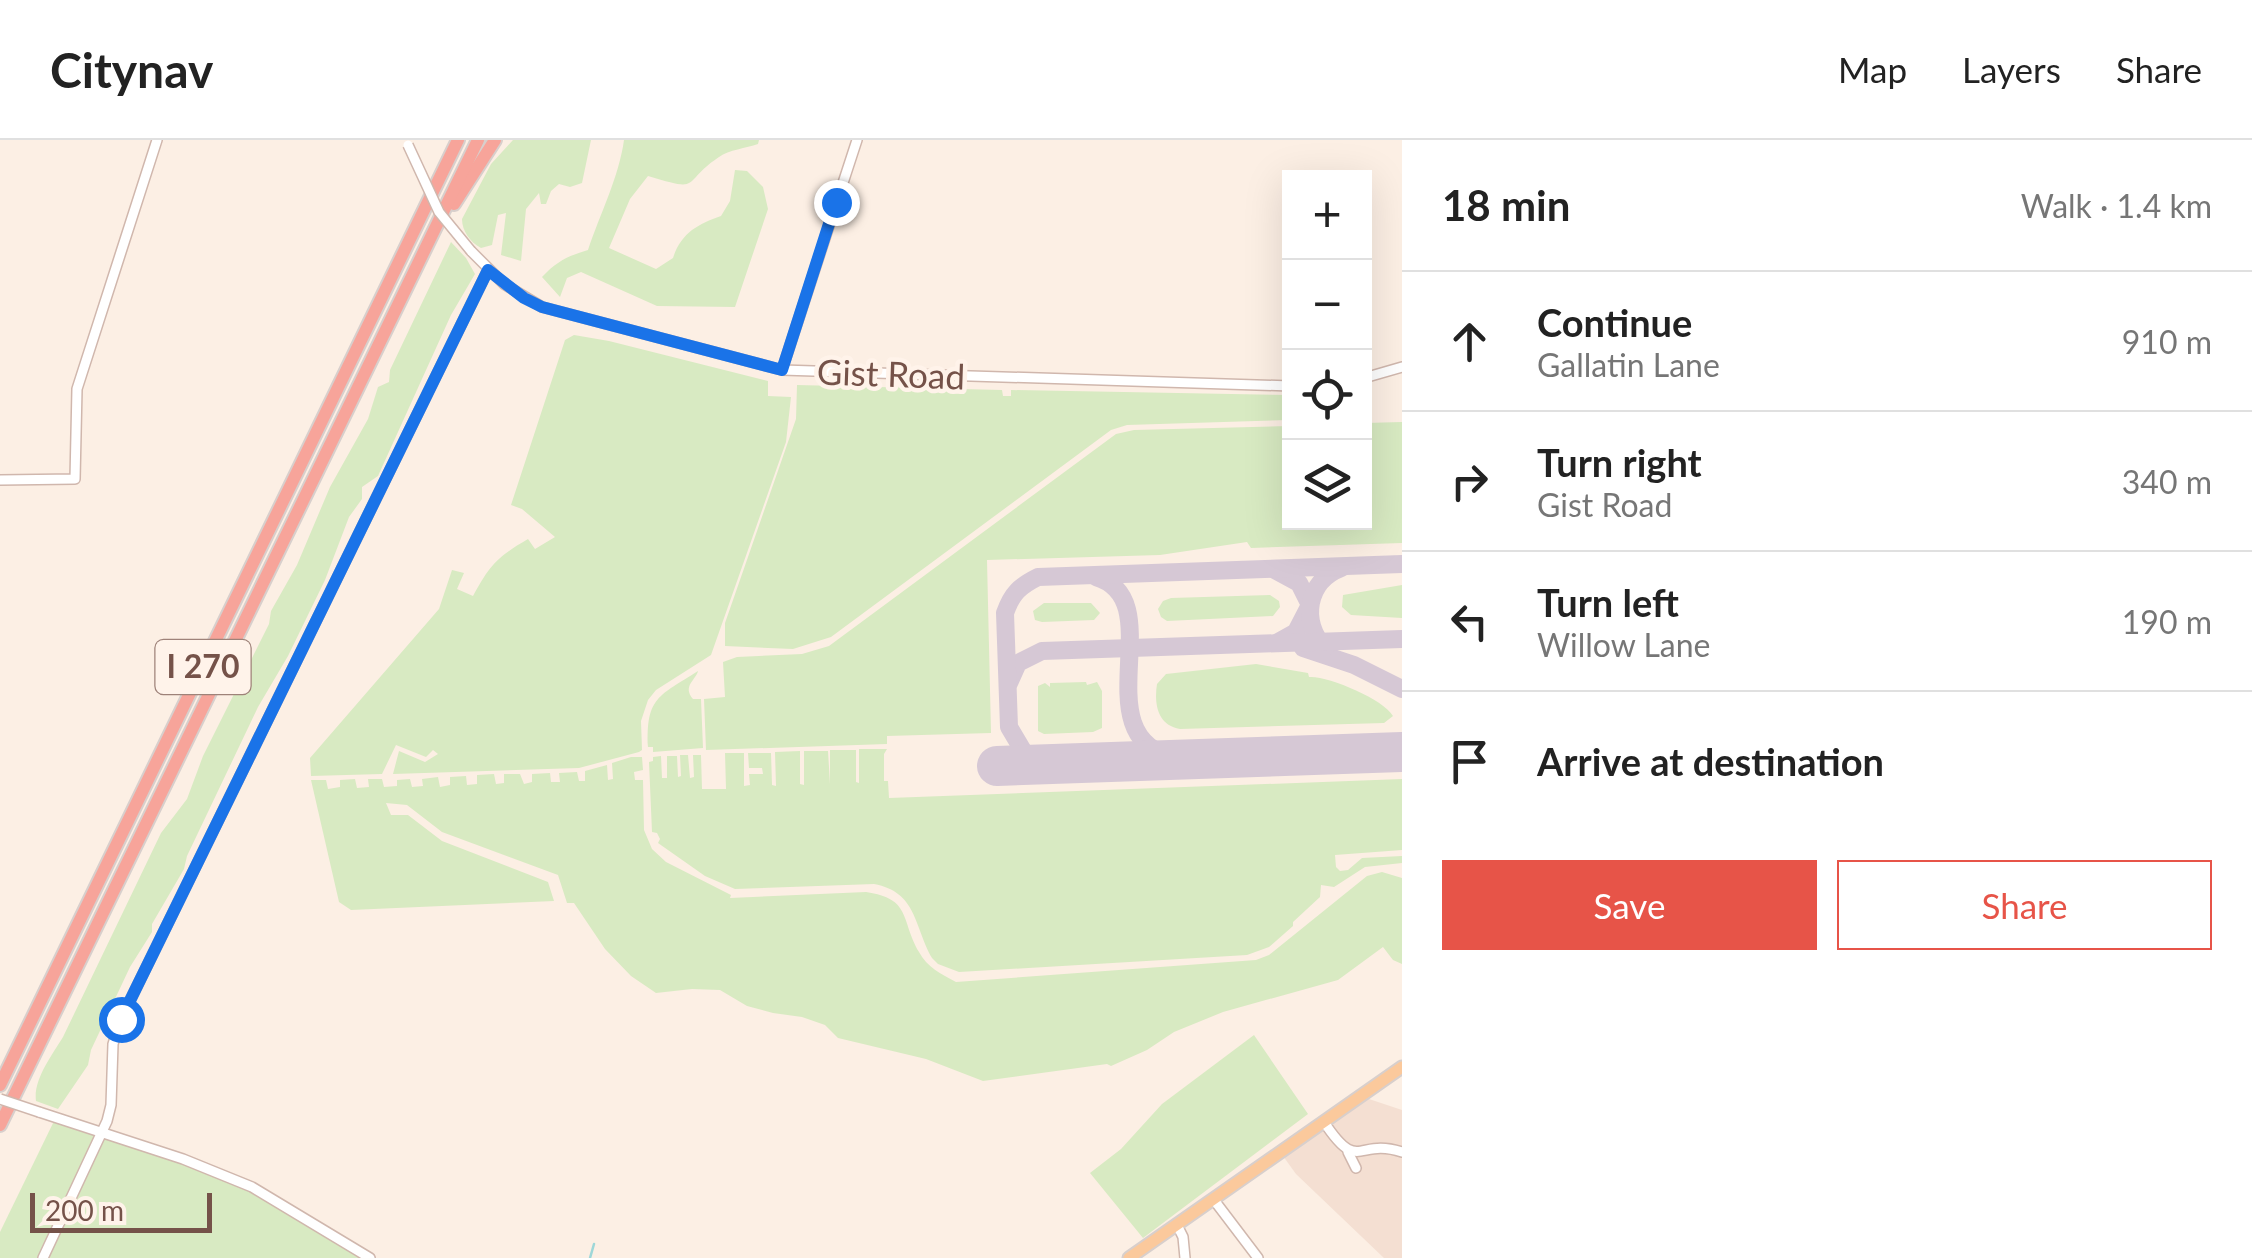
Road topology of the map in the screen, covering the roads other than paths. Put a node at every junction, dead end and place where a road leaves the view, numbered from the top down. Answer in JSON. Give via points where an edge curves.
{"nodes":[{"id":1,"x":157,"y":140,"type":"edge"},
{"id":2,"x":458,"y":140,"type":"edge"},
{"id":3,"x":478,"y":140,"type":"edge"},
{"id":4,"x":495,"y":140,"type":"edge"},
{"id":5,"x":856,"y":140,"type":"edge"},
{"id":6,"x":408,"y":142,"type":"edge"},
{"id":7,"x":430,"y":239,"type":"junction"},
{"id":8,"x":488,"y":270,"type":"junction"},
{"id":9,"x":1402,"y":367,"type":"edge"},
{"id":10,"x":782,"y":370,"type":"junction"},
{"id":11,"x":1372,"y":376,"type":"edge"},
{"id":12,"x":1282,"y":386,"type":"edge"},
{"id":13,"x":0,"y":480,"type":"edge"},
{"id":14,"x":1402,"y":1066,"type":"edge"},
{"id":15,"x":0,"y":1085,"type":"edge"},
{"id":16,"x":0,"y":1098,"type":"edge"},
{"id":17,"x":1324,"y":1122,"type":"junction"},
{"id":18,"x":0,"y":1125,"type":"edge"},
{"id":19,"x":102,"y":1132,"type":"junction"},
{"id":20,"x":1348,"y":1152,"type":"junction"},
{"id":21,"x":1402,"y":1152,"type":"edge"},
{"id":22,"x":1356,"y":1168,"type":"dead end"},
{"id":23,"x":1214,"y":1200,"type":"junction"},
{"id":24,"x":1176,"y":1225,"type":"junction"},
{"id":25,"x":43,"y":1258,"type":"edge"},
{"id":26,"x":370,"y":1258,"type":"edge"},
{"id":27,"x":1129,"y":1258,"type":"edge"},
{"id":28,"x":1186,"y":1258,"type":"edge"},
{"id":29,"x":1258,"y":1258,"type":"edge"}],
"edges":[{"from":1,"to":13,"type":"street","via":[[77,389],[75,478]]},
{"from":2,"to":15,"type":"highway","number":"I 270"},
{"from":3,"to":7,"type":"highway","number":"I 270"},
{"from":4,"to":7,"type":"highway"},
{"from":5,"to":10,"type":"street"},
{"from":6,"to":8,"type":"street","name":"Gist Road","bridge":true,"via":[[439,212]]},
{"from":7,"to":18,"type":"highway","number":"I 270"},
{"from":8,"to":10,"type":"street","name":"Gist Road","via":[[542,307]]},
{"from":8,"to":19,"type":"street","via":[[121,1019]]},
{"from":9,"to":11,"type":"street"},
{"from":10,"to":12,"type":"street","name":"Gist Road"},
{"from":14,"to":17,"type":"main road"},
{"from":16,"to":19,"type":"street","bridge":true},
{"from":17,"to":20,"type":"street"},
{"from":17,"to":23,"type":"main road"},
{"from":19,"to":25,"type":"street"},
{"from":19,"to":26,"type":"street","via":[[252,1187]]},
{"from":20,"to":21,"type":"street"},
{"from":20,"to":22,"type":"street"},
{"from":23,"to":24,"type":"main road"},
{"from":23,"to":29,"type":"street"},
{"from":24,"to":27,"type":"main road"},
{"from":24,"to":28,"type":"street"}]}
